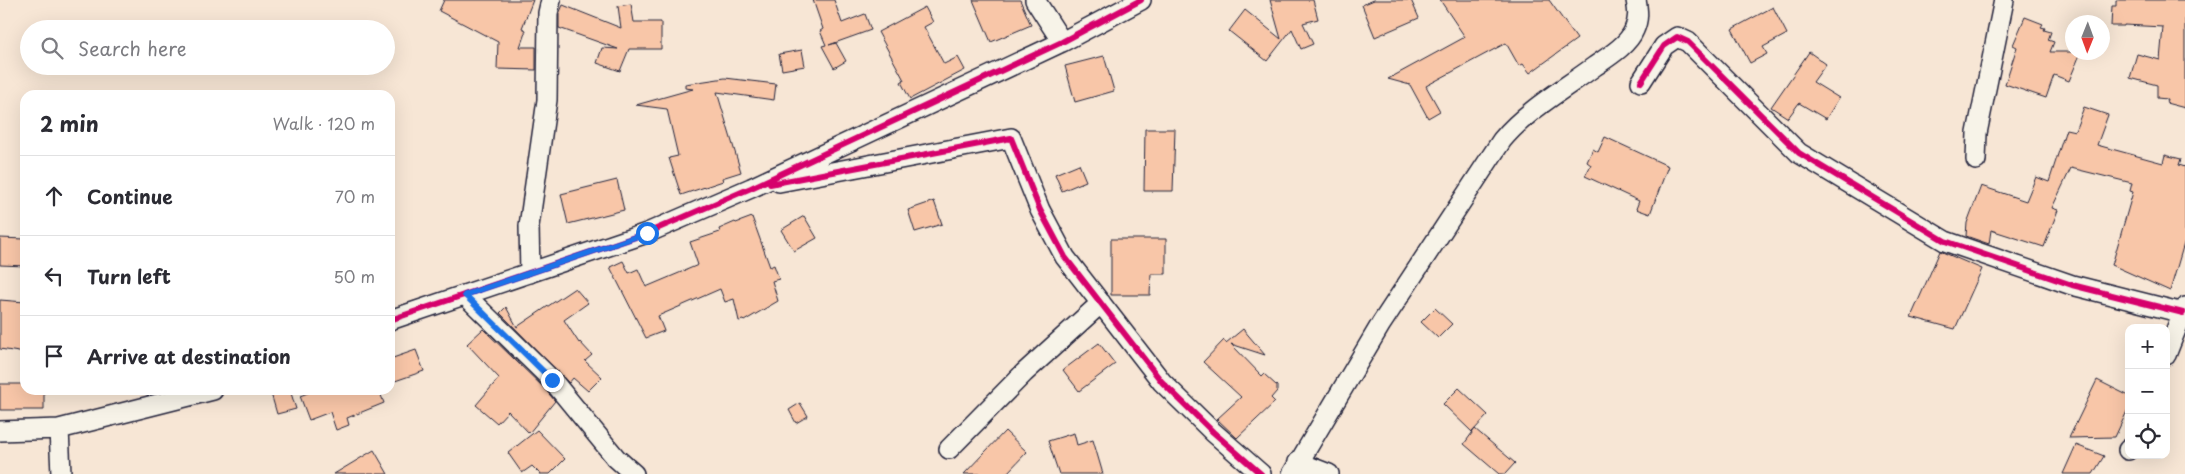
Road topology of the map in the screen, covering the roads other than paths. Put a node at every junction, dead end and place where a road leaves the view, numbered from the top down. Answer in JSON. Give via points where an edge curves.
{"nodes":[{"id":1,"x":551,"y":0,"type":"edge"},
{"id":2,"x":1035,"y":0,"type":"edge"},
{"id":3,"x":1141,"y":0,"type":"edge"},
{"id":4,"x":1636,"y":0,"type":"edge"},
{"id":5,"x":2004,"y":0,"type":"edge"},
{"id":6,"x":1062,"y":42,"type":"junction"},
{"id":7,"x":1640,"y":82,"type":"dead end"},
{"id":8,"x":1976,"y":160,"type":"dead end"},
{"id":9,"x":751,"y":188,"type":"junction"},
{"id":10,"x":530,"y":273,"type":"junction"},
{"id":11,"x":465,"y":295,"type":"junction"},
{"id":12,"x":1101,"y":303,"type":"junction"},
{"id":13,"x":2184,"y":310,"type":"edge"},
{"id":14,"x":395,"y":318,"type":"edge"},
{"id":15,"x":2170,"y":345,"type":"edge"},
{"id":16,"x":193,"y":395,"type":"edge"},
{"id":17,"x":59,"y":429,"type":"junction"},
{"id":18,"x":0,"y":431,"type":"edge"},
{"id":19,"x":949,"y":449,"type":"dead end"},
{"id":20,"x":1295,"y":468,"type":"edge"},
{"id":21,"x":61,"y":474,"type":"edge"},
{"id":22,"x":634,"y":474,"type":"edge"},
{"id":23,"x":1261,"y":474,"type":"edge"},
{"id":24,"x":1329,"y":474,"type":"edge"}],
"edges":[{"from":1,"to":10,"type":"street","via":[[547,100],[529,226]]},
{"from":2,"to":6,"type":"street"},
{"from":3,"to":6,"type":"street"},
{"from":4,"to":20,"type":"street","via":[[1638,14],[1634,31],[1625,42],[1520,121],[1502,140],[1381,324]]},
{"from":5,"to":8,"type":"street","via":[[1976,133]]},
{"from":6,"to":9,"type":"street"},
{"from":7,"to":13,"type":"street","via":[[1664,46],[1677,37],[1688,42],[1799,153],[1945,241],[2072,285]]},
{"from":9,"to":10,"type":"street","via":[[647,233]]},
{"from":9,"to":12,"type":"street","via":[[1011,138],[1040,210],[1065,257]]},
{"from":10,"to":11,"type":"street"},
{"from":11,"to":14,"type":"street"},
{"from":11,"to":22,"type":"street","via":[[552,380],[616,458]]},
{"from":12,"to":19,"type":"street","via":[[1024,372]]},
{"from":12,"to":23,"type":"street","via":[[1162,382]]},
{"from":13,"to":15,"type":"street"},
{"from":16,"to":17,"type":"street"},
{"from":17,"to":18,"type":"street"},
{"from":17,"to":21,"type":"street"},
{"from":20,"to":24,"type":"street"}]}
